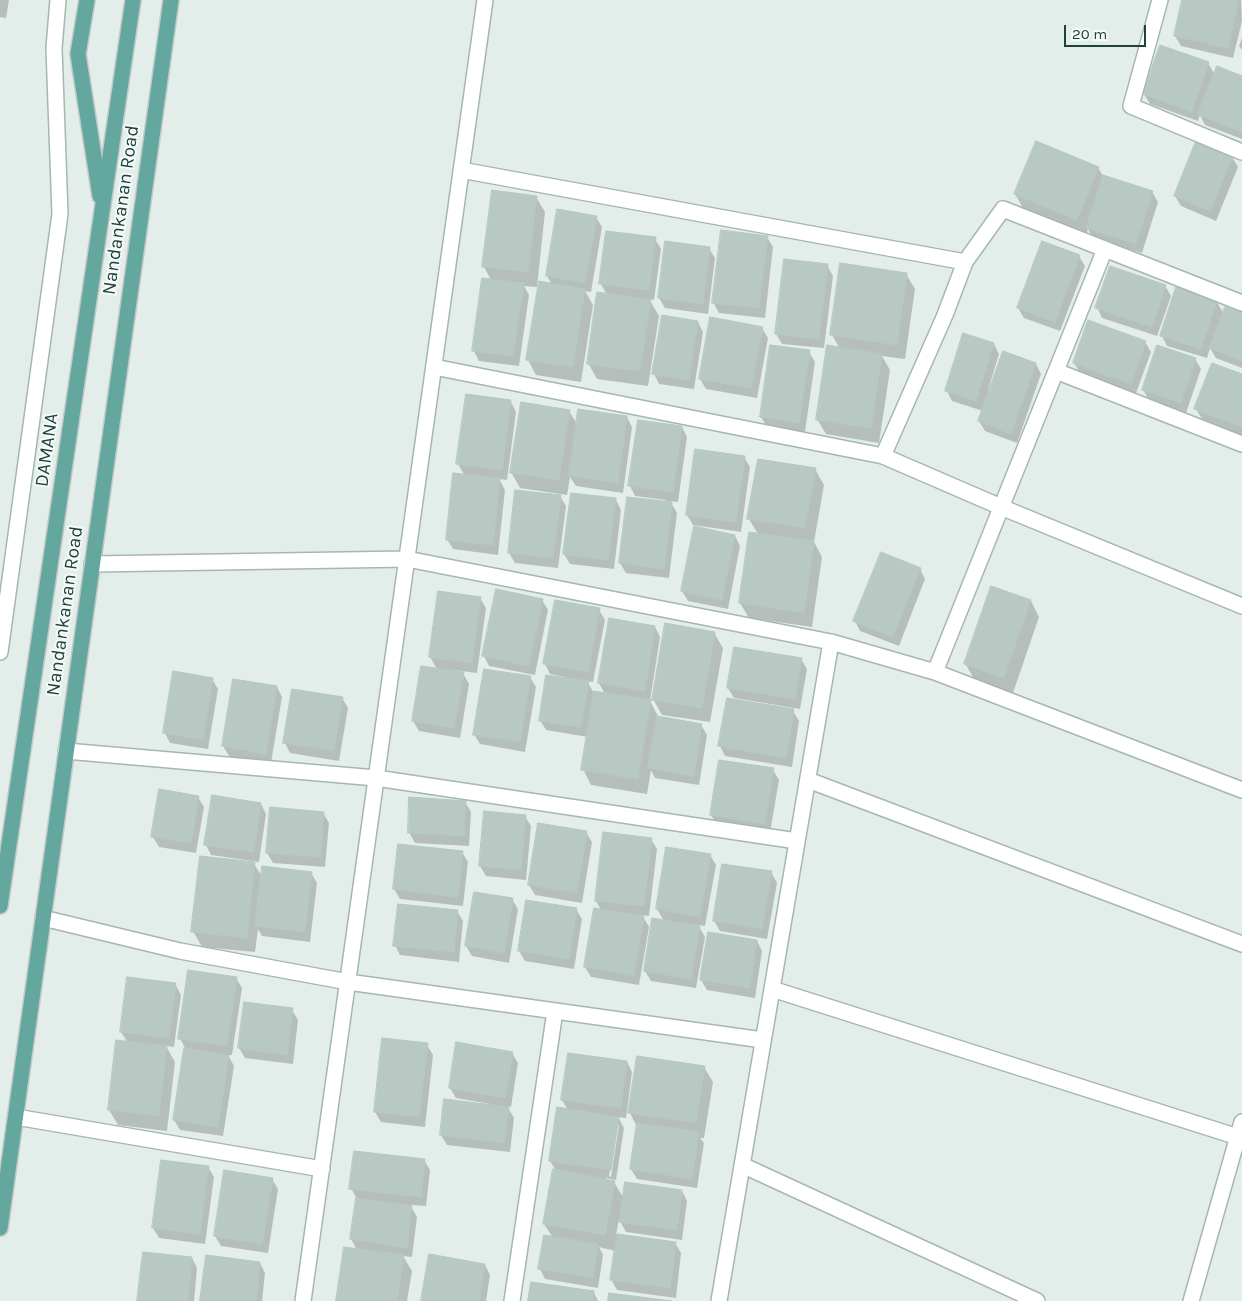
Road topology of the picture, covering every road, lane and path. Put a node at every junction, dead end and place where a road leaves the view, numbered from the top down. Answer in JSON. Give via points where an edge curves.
{"nodes":[{"id":1,"x":58,"y":0,"type":"edge"},
{"id":2,"x":87,"y":0,"type":"edge"},
{"id":3,"x":133,"y":0,"type":"edge"},
{"id":4,"x":171,"y":0,"type":"edge"},
{"id":5,"x":485,"y":0,"type":"edge"},
{"id":6,"x":1160,"y":0,"type":"edge"},
{"id":7,"x":1242,"y":152,"type":"edge"},
{"id":8,"x":461,"y":170,"type":"junction"},
{"id":9,"x":102,"y":209,"type":"junction"},
{"id":10,"x":1105,"y":249,"type":"junction"},
{"id":11,"x":965,"y":262,"type":"junction"},
{"id":12,"x":1242,"y":304,"type":"edge"},
{"id":13,"x":434,"y":367,"type":"junction"},
{"id":14,"x":1056,"y":371,"type":"junction"},
{"id":15,"x":1242,"y":444,"type":"edge"},
{"id":16,"x":883,"y":456,"type":"junction"},
{"id":17,"x":1001,"y":507,"type":"junction"},
{"id":18,"x":407,"y":559,"type":"junction"},
{"id":19,"x":92,"y":564,"type":"junction"},
{"id":20,"x":1242,"y":606,"type":"edge"},
{"id":21,"x":831,"y":642,"type":"junction"},
{"id":22,"x":0,"y":652,"type":"edge"},
{"id":23,"x":935,"y":672,"type":"junction"},
{"id":24,"x":66,"y":751,"type":"junction"},
{"id":25,"x":376,"y":778,"type":"junction"},
{"id":26,"x":808,"y":780,"type":"junction"},
{"id":27,"x":1242,"y":790,"type":"edge"},
{"id":28,"x":797,"y":842,"type":"junction"},
{"id":29,"x":0,"y":906,"type":"edge"},
{"id":30,"x":43,"y":918,"type":"junction"},
{"id":31,"x":1242,"y":944,"type":"edge"},
{"id":32,"x":348,"y":982,"type":"junction"},
{"id":33,"x":772,"y":989,"type":"junction"},
{"id":34,"x":554,"y":1011,"type":"junction"},
{"id":35,"x":763,"y":1040,"type":"junction"},
{"id":36,"x":16,"y":1117,"type":"junction"},
{"id":37,"x":1240,"y":1129,"type":"edge"},
{"id":38,"x":742,"y":1165,"type":"junction"},
{"id":39,"x":322,"y":1169,"type":"junction"},
{"id":40,"x":0,"y":1228,"type":"edge"},
{"id":41,"x":303,"y":1301,"type":"edge"},
{"id":42,"x":512,"y":1301,"type":"edge"},
{"id":43,"x":719,"y":1301,"type":"edge"},
{"id":44,"x":1037,"y":1301,"type":"edge"},
{"id":45,"x":1191,"y":1301,"type":"edge"}],
"edges":[{"from":1,"to":22,"type":"street","via":[[54,48],[60,214]]},
{"from":2,"to":9,"type":"main road","via":[[78,54]]},
{"from":3,"to":9,"type":"main road","name":"DAMANA"},
{"from":4,"to":19,"type":"main road","name":"Nandankanan Road"},
{"from":5,"to":8,"type":"street"},
{"from":6,"to":7,"type":"street","via":[[1131,106]]},
{"from":8,"to":11,"type":"street"},
{"from":8,"to":13,"type":"street"},
{"from":9,"to":29,"type":"main road","name":"DAMANA"},
{"from":10,"to":11,"type":"street","via":[[1003,209]]},
{"from":10,"to":12,"type":"street"},
{"from":10,"to":14,"type":"street"},
{"from":11,"to":16,"type":"street"},
{"from":13,"to":16,"type":"street"},
{"from":13,"to":18,"type":"street"},
{"from":14,"to":15,"type":"street"},
{"from":14,"to":17,"type":"street"},
{"from":16,"to":17,"type":"street"},
{"from":17,"to":20,"type":"street"},
{"from":17,"to":23,"type":"street"},
{"from":18,"to":19,"type":"street"},
{"from":18,"to":21,"type":"street"},
{"from":18,"to":25,"type":"street"},
{"from":19,"to":24,"type":"main road","name":"Nandankanan Road"},
{"from":21,"to":23,"type":"street"},
{"from":21,"to":26,"type":"street"},
{"from":23,"to":27,"type":"street"},
{"from":24,"to":25,"type":"street"},
{"from":24,"to":30,"type":"main road","name":"Nandankanan Road"},
{"from":25,"to":28,"type":"street"},
{"from":25,"to":32,"type":"street"},
{"from":26,"to":28,"type":"street"},
{"from":26,"to":31,"type":"street"},
{"from":28,"to":33,"type":"street"},
{"from":30,"to":32,"type":"street","via":[[180,951]]},
{"from":30,"to":36,"type":"main road","name":"Nandankanan Road"},
{"from":32,"to":34,"type":"street"},
{"from":32,"to":39,"type":"street"},
{"from":33,"to":35,"type":"street"},
{"from":33,"to":37,"type":"street"},
{"from":34,"to":35,"type":"street"},
{"from":34,"to":42,"type":"street"},
{"from":35,"to":38,"type":"street"},
{"from":36,"to":39,"type":"street"},
{"from":36,"to":40,"type":"main road","name":"Nandankanan Road"},
{"from":37,"to":45,"type":"street"},
{"from":38,"to":43,"type":"street"},
{"from":38,"to":44,"type":"street"},
{"from":39,"to":41,"type":"street"}]}
